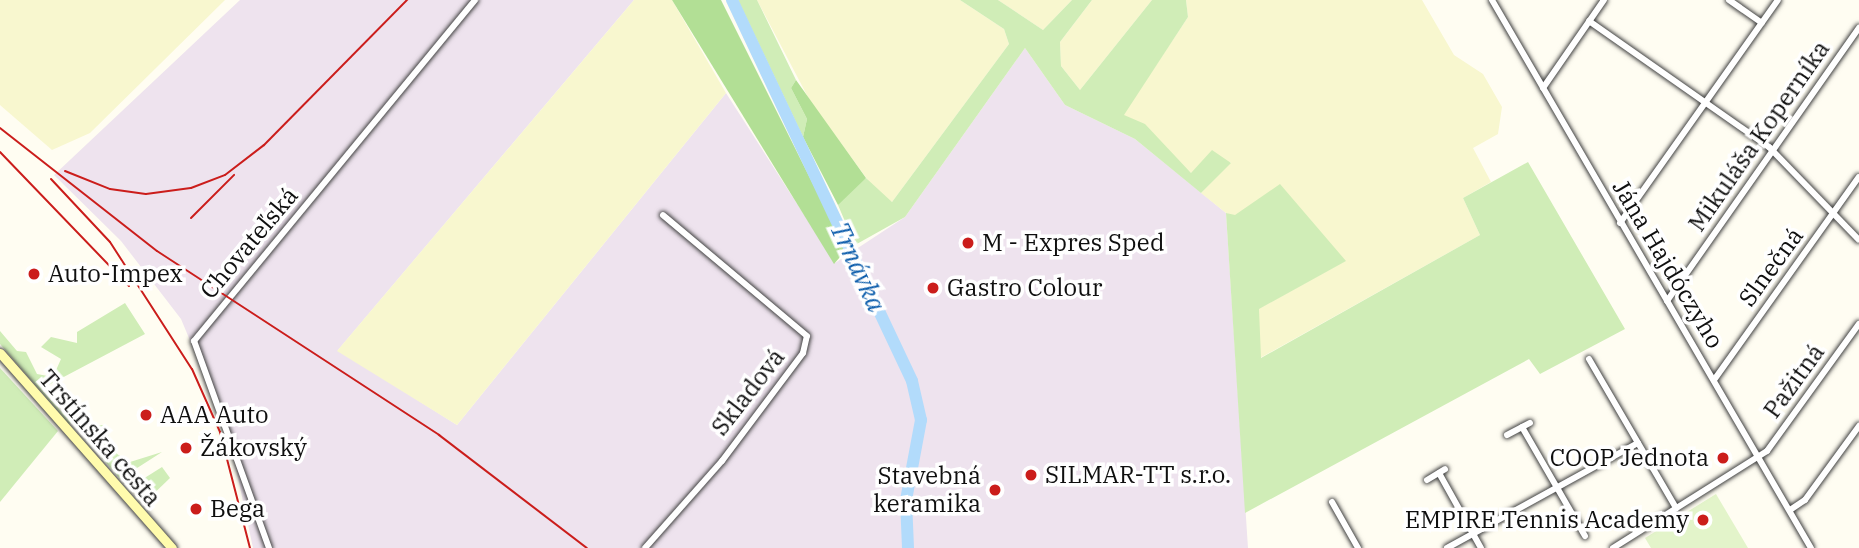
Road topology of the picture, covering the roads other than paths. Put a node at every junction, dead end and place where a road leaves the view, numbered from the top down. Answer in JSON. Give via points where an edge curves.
{"nodes":[{"id":1,"x":475,"y":0,"type":"edge"},
{"id":2,"x":1492,"y":0,"type":"edge"},
{"id":3,"x":1604,"y":0,"type":"edge"},
{"id":4,"x":1729,"y":0,"type":"edge"},
{"id":5,"x":1778,"y":0,"type":"edge"},
{"id":6,"x":1589,"y":21,"type":"junction"},
{"id":7,"x":1762,"y":23,"type":"junction"},
{"id":8,"x":1859,"y":28,"type":"edge"},
{"id":9,"x":1543,"y":88,"type":"junction"},
{"id":10,"x":1705,"y":102,"type":"junction"},
{"id":11,"x":1773,"y":150,"type":"junction"},
{"id":12,"x":1859,"y":177,"type":"edge"},
{"id":13,"x":1834,"y":212,"type":"junction"},
{"id":14,"x":663,"y":215,"type":"dead end"},
{"id":15,"x":1620,"y":223,"type":"junction"},
{"id":16,"x":1859,"y":240,"type":"edge"},
{"id":17,"x":1667,"y":301,"type":"junction"},
{"id":18,"x":1859,"y":324,"type":"edge"},
{"id":19,"x":0,"y":353,"type":"edge"},
{"id":20,"x":1589,"y":359,"type":"dead end"},
{"id":21,"x":1714,"y":380,"type":"junction"},
{"id":22,"x":1530,"y":423,"type":"dead end"},
{"id":23,"x":1859,"y":426,"type":"edge"},
{"id":24,"x":1522,"y":427,"type":"junction"},
{"id":25,"x":1507,"y":435,"type":"dead end"},
{"id":26,"x":1638,"y":443,"type":"junction"},
{"id":27,"x":1758,"y":457,"type":"junction"},
{"id":28,"x":1427,"y":480,"type":"dead end"},
{"id":29,"x":1557,"y":488,"type":"junction"},
{"id":30,"x":1332,"y":502,"type":"dead end"},
{"id":31,"x":1676,"y":508,"type":"junction"},
{"id":32,"x":1790,"y":510,"type":"junction"},
{"id":33,"x":1473,"y":534,"type":"junction"},
{"id":34,"x":1585,"y":536,"type":"dead end"},
{"id":35,"x":172,"y":548,"type":"edge"},
{"id":36,"x":269,"y":548,"type":"edge"},
{"id":37,"x":645,"y":548,"type":"edge"},
{"id":38,"x":1358,"y":548,"type":"edge"},
{"id":39,"x":1447,"y":548,"type":"edge"},
{"id":40,"x":1481,"y":548,"type":"edge"},
{"id":41,"x":1613,"y":548,"type":"edge"},
{"id":42,"x":1811,"y":548,"type":"edge"}],
"edges":[{"from":1,"to":36,"type":"street","name":"Chovateľská","via":[[194,341]]},
{"from":2,"to":9,"type":"street","name":"Jána Hajdóczyho"},
{"from":3,"to":6,"type":"street"},
{"from":4,"to":7,"type":"street"},
{"from":5,"to":7,"type":"street"},
{"from":6,"to":9,"type":"street"},
{"from":6,"to":10,"type":"street"},
{"from":7,"to":10,"type":"street"},
{"from":8,"to":11,"type":"street","name":"Mikuláša Koperníka"},
{"from":9,"to":15,"type":"street","name":"Jána Hajdóczyho"},
{"from":10,"to":11,"type":"street"},
{"from":10,"to":15,"type":"street"},
{"from":11,"to":13,"type":"street"},
{"from":11,"to":17,"type":"street","name":"Mikuláša Koperníka"},
{"from":12,"to":13,"type":"street","name":"Slnečná"},
{"from":13,"to":16,"type":"street"},
{"from":13,"to":21,"type":"street","name":"Slnečná"},
{"from":14,"to":37,"type":"street","name":"Skladová","via":[[807,335],[803,353],[722,461]]},
{"from":15,"to":17,"type":"street","name":"Jána Hajdóczyho"},
{"from":17,"to":21,"type":"street","name":"Jána Hajdóczyho"},
{"from":18,"to":27,"type":"street","name":"Pažitná"},
{"from":19,"to":35,"type":"main road","name":"Trstínska cesta"},
{"from":20,"to":26,"type":"street"},
{"from":21,"to":27,"type":"street","name":"Jána Hajdóczyho"},
{"from":22,"to":24,"type":"street"},
{"from":23,"to":32,"type":"street","via":[[1805,500]]},
{"from":24,"to":25,"type":"street"},
{"from":24,"to":29,"type":"street"},
{"from":26,"to":29,"type":"street"},
{"from":26,"to":31,"type":"street"},
{"from":27,"to":31,"type":"street"},
{"from":27,"to":32,"type":"street","name":"Jána Hajdóczyho"},
{"from":28,"to":33,"type":"street","via":[[1442,471]]},
{"from":29,"to":33,"type":"street"},
{"from":29,"to":34,"type":"street"},
{"from":30,"to":38,"type":"street"},
{"from":31,"to":41,"type":"street"},
{"from":32,"to":42,"type":"street","name":"Jána Hajdóczyho"},
{"from":33,"to":39,"type":"street"},
{"from":33,"to":40,"type":"street"}]}
